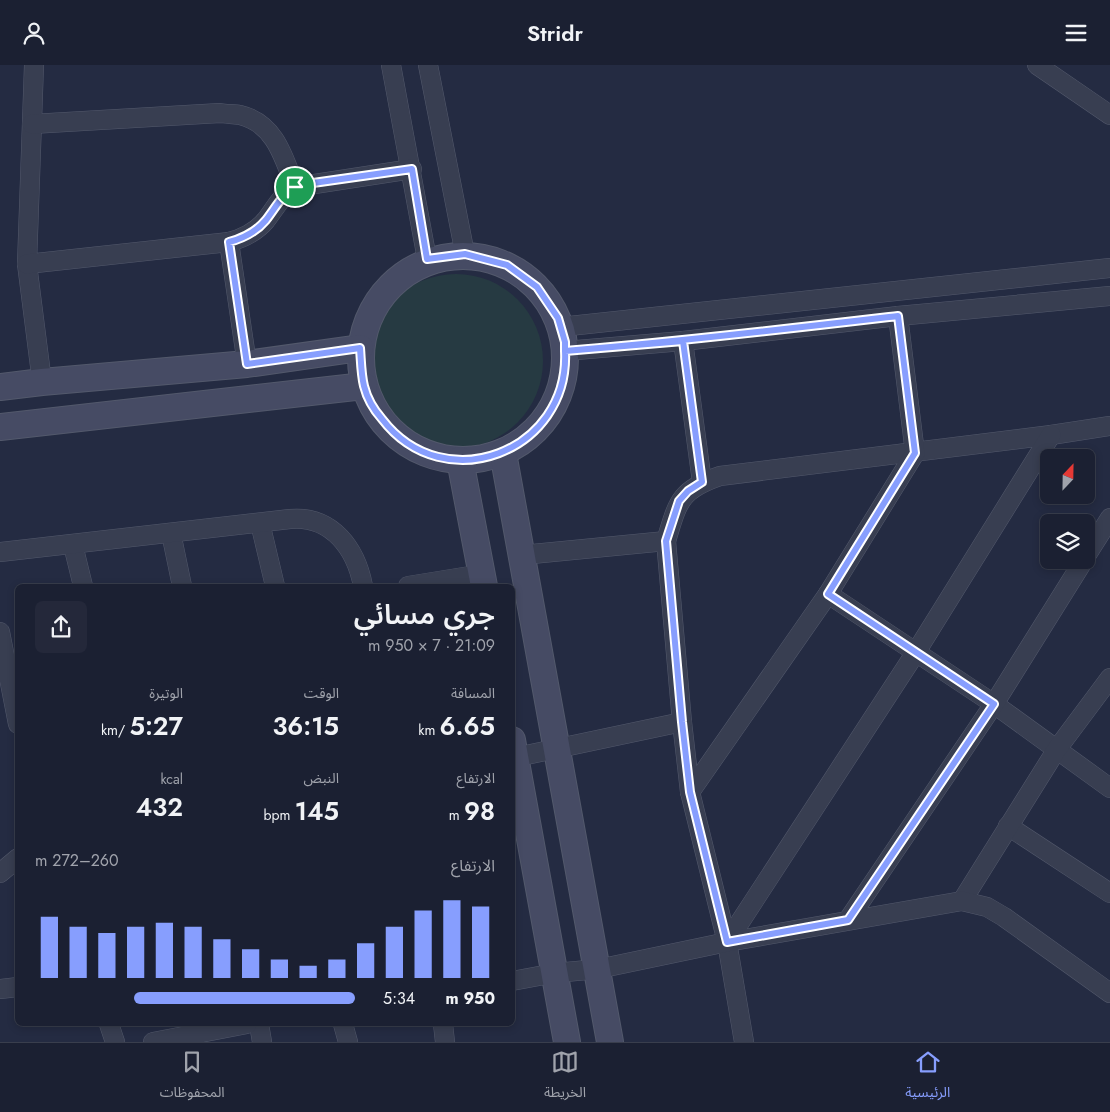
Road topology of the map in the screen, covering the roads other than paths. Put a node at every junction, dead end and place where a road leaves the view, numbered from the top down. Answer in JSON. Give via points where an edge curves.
{"nodes":[{"id":1,"x":34,"y":65,"type":"edge"},
{"id":2,"x":391,"y":65,"type":"edge"},
{"id":3,"x":428,"y":65,"type":"edge"},
{"id":4,"x":1036,"y":65,"type":"edge"},
{"id":5,"x":1110,"y":115,"type":"edge"},
{"id":6,"x":32,"y":124,"type":"junction"},
{"id":7,"x":412,"y":169,"type":"junction"},
{"id":8,"x":295,"y":187,"type":"junction"},
{"id":9,"x":229,"y":242,"type":"junction"},
{"id":10,"x":465,"y":254,"type":"junction"},
{"id":11,"x":427,"y":259,"type":"junction"},
{"id":12,"x":27,"y":264,"type":"junction"},
{"id":13,"x":1110,"y":268,"type":"edge"},
{"id":14,"x":1110,"y":296,"type":"edge"},
{"id":15,"x":898,"y":316,"type":"junction"},
{"id":16,"x":563,"y":339,"type":"junction"},
{"id":17,"x":683,"y":341,"type":"junction"},
{"id":18,"x":360,"y":348,"type":"junction"},
{"id":19,"x":247,"y":364,"type":"junction"},
{"id":20,"x":42,"y":382,"type":"junction"},
{"id":21,"x":364,"y":386,"type":"junction"},
{"id":22,"x":0,"y":387,"type":"edge"},
{"id":23,"x":0,"y":427,"type":"edge"},
{"id":24,"x":1110,"y":427,"type":"edge"},
{"id":25,"x":1051,"y":435,"type":"junction"},
{"id":26,"x":503,"y":453,"type":"junction"},
{"id":27,"x":915,"y":453,"type":"junction"},
{"id":28,"x":460,"y":461,"type":"junction"},
{"id":29,"x":702,"y":482,"type":"junction"},
{"id":30,"x":1110,"y":519,"type":"edge"},
{"id":31,"x":260,"y":523,"type":"junction"},
{"id":32,"x":171,"y":533,"type":"junction"},
{"id":33,"x":666,"y":541,"type":"junction"},
{"id":34,"x":1095,"y":543,"type":"edge"},
{"id":35,"x":73,"y":545,"type":"junction"},
{"id":36,"x":0,"y":553,"type":"edge"},
{"id":37,"x":522,"y":555,"type":"junction"},
{"id":38,"x":1078,"y":569,"type":"edge"},
{"id":39,"x":483,"y":580,"type":"edge"},
{"id":40,"x":83,"y":584,"type":"edge"},
{"id":41,"x":182,"y":584,"type":"edge"},
{"id":42,"x":275,"y":584,"type":"edge"},
{"id":43,"x":362,"y":584,"type":"edge"},
{"id":44,"x":433,"y":584,"type":"edge"},
{"id":45,"x":828,"y":594,"type":"junction"},
{"id":46,"x":0,"y":636,"type":"edge"},
{"id":47,"x":916,"y":652,"type":"junction"},
{"id":48,"x":1110,"y":678,"type":"edge"},
{"id":49,"x":994,"y":704,"type":"junction"},
{"id":50,"x":15,"y":709,"type":"edge"},
{"id":51,"x":682,"y":722,"type":"junction"},
{"id":52,"x":557,"y":749,"type":"junction"},
{"id":53,"x":1056,"y":749,"type":"junction"},
{"id":54,"x":515,"y":752,"type":"edge"},
{"id":55,"x":515,"y":757,"type":"edge"},
{"id":56,"x":1110,"y":788,"type":"edge"},
{"id":57,"x":690,"y":792,"type":"junction"},
{"id":58,"x":1008,"y":826,"type":"junction"},
{"id":59,"x":15,"y":860,"type":"edge"},
{"id":60,"x":0,"y":873,"type":"edge"},
{"id":61,"x":1110,"y":893,"type":"edge"},
{"id":62,"x":962,"y":901,"type":"junction"},
{"id":63,"x":848,"y":920,"type":"junction"},
{"id":64,"x":727,"y":942,"type":"junction"},
{"id":65,"x":598,"y":969,"type":"junction"},
{"id":66,"x":555,"y":973,"type":"junction"},
{"id":67,"x":515,"y":980,"type":"edge"},
{"id":68,"x":15,"y":987,"type":"edge"},
{"id":69,"x":0,"y":989,"type":"edge"},
{"id":70,"x":1108,"y":989,"type":"edge"},
{"id":71,"x":110,"y":1026,"type":"edge"},
{"id":72,"x":226,"y":1026,"type":"edge"},
{"id":73,"x":259,"y":1026,"type":"edge"},
{"id":74,"x":344,"y":1026,"type":"edge"},
{"id":75,"x":443,"y":1026,"type":"edge"},
{"id":76,"x":204,"y":1028,"type":"edge"},
{"id":77,"x":115,"y":1042,"type":"edge"},
{"id":78,"x":153,"y":1042,"type":"edge"},
{"id":79,"x":262,"y":1042,"type":"edge"},
{"id":80,"x":348,"y":1042,"type":"edge"},
{"id":81,"x":445,"y":1042,"type":"edge"},
{"id":82,"x":568,"y":1042,"type":"edge"},
{"id":83,"x":610,"y":1042,"type":"edge"},
{"id":84,"x":744,"y":1042,"type":"edge"}],
"edges":[{"from":1,"to":6,"type":"street"},
{"from":2,"to":7,"type":"street"},
{"from":3,"to":10,"type":"street"},
{"from":4,"to":5,"type":"street"},
{"from":6,"to":8,"type":"street","via":[[220,113],[240,115],[256,121],[269,132],[278,144]]},
{"from":6,"to":12,"type":"street"},
{"from":7,"to":8,"type":"street"},
{"from":7,"to":11,"type":"street"},
{"from":8,"to":9,"type":"street","via":[[277,202],[255,231]]},
{"from":9,"to":12,"type":"street"},
{"from":9,"to":19,"type":"street"},
{"from":10,"to":11,"type":"street"},
{"from":10,"to":16,"type":"street","via":[[507,265],[537,287],[558,318]]},
{"from":11,"to":18,"type":"street","via":[[392,283],[370,313]]},
{"from":12,"to":20,"type":"street"},
{"from":13,"to":16,"type":"street"},
{"from":14,"to":15,"type":"street"},
{"from":15,"to":17,"type":"street"},
{"from":15,"to":27,"type":"street"},
{"from":16,"to":17,"type":"street"},
{"from":16,"to":26,"type":"street","via":[[566,363],[561,391],[548,416],[530,436]]},
{"from":17,"to":29,"type":"street"},
{"from":18,"to":19,"type":"street"},
{"from":18,"to":21,"type":"street"},
{"from":19,"to":20,"type":"street"},
{"from":20,"to":22,"type":"street"},
{"from":21,"to":23,"type":"street"},
{"from":21,"to":28,"type":"street","via":[[374,409],[390,430],[410,446],[434,456]]},
{"from":24,"to":25,"type":"street"},
{"from":25,"to":27,"type":"street"},
{"from":25,"to":47,"type":"street"},
{"from":26,"to":28,"type":"street"},
{"from":26,"to":37,"type":"street"},
{"from":27,"to":29,"type":"street","via":[[720,476]]},
{"from":27,"to":45,"type":"street"},
{"from":28,"to":39,"type":"street"},
{"from":29,"to":33,"type":"street","via":[[679,501]]},
{"from":30,"to":34,"type":"street"},
{"from":31,"to":32,"type":"street"},
{"from":31,"to":42,"type":"street"},
{"from":31,"to":43,"type":"street","via":[[306,519],[330,529],[350,549]]},
{"from":32,"to":35,"type":"street"},
{"from":32,"to":41,"type":"street"},
{"from":33,"to":37,"type":"street"},
{"from":33,"to":51,"type":"street"},
{"from":35,"to":36,"type":"street"},
{"from":35,"to":40,"type":"street"},
{"from":37,"to":52,"type":"street"},
{"from":38,"to":49,"type":"street"},
{"from":39,"to":44,"type":"street"},
{"from":45,"to":47,"type":"street"},
{"from":45,"to":57,"type":"street"},
{"from":46,"to":50,"type":"street"},
{"from":47,"to":49,"type":"street"},
{"from":47,"to":64,"type":"street"},
{"from":48,"to":53,"type":"street"},
{"from":49,"to":53,"type":"street"},
{"from":49,"to":63,"type":"street"},
{"from":51,"to":52,"type":"street"},
{"from":51,"to":57,"type":"street"},
{"from":52,"to":54,"type":"street"},
{"from":52,"to":65,"type":"street"},
{"from":53,"to":56,"type":"street"},
{"from":53,"to":58,"type":"street"},
{"from":55,"to":66,"type":"street"},
{"from":57,"to":64,"type":"street"},
{"from":58,"to":61,"type":"street"},
{"from":58,"to":62,"type":"street"},
{"from":59,"to":60,"type":"street"},
{"from":62,"to":63,"type":"street"},
{"from":62,"to":70,"type":"street","via":[[987,907],[1004,917]]},
{"from":63,"to":64,"type":"street"},
{"from":64,"to":65,"type":"street"},
{"from":64,"to":84,"type":"street"},
{"from":65,"to":66,"type":"street"},
{"from":65,"to":83,"type":"street"},
{"from":66,"to":67,"type":"street"},
{"from":66,"to":82,"type":"street"},
{"from":68,"to":69,"type":"street"},
{"from":71,"to":77,"type":"street"},
{"from":72,"to":76,"type":"street"},
{"from":73,"to":79,"type":"street"},
{"from":74,"to":80,"type":"street"},
{"from":75,"to":81,"type":"street"},
{"from":76,"to":78,"type":"street"}]}
